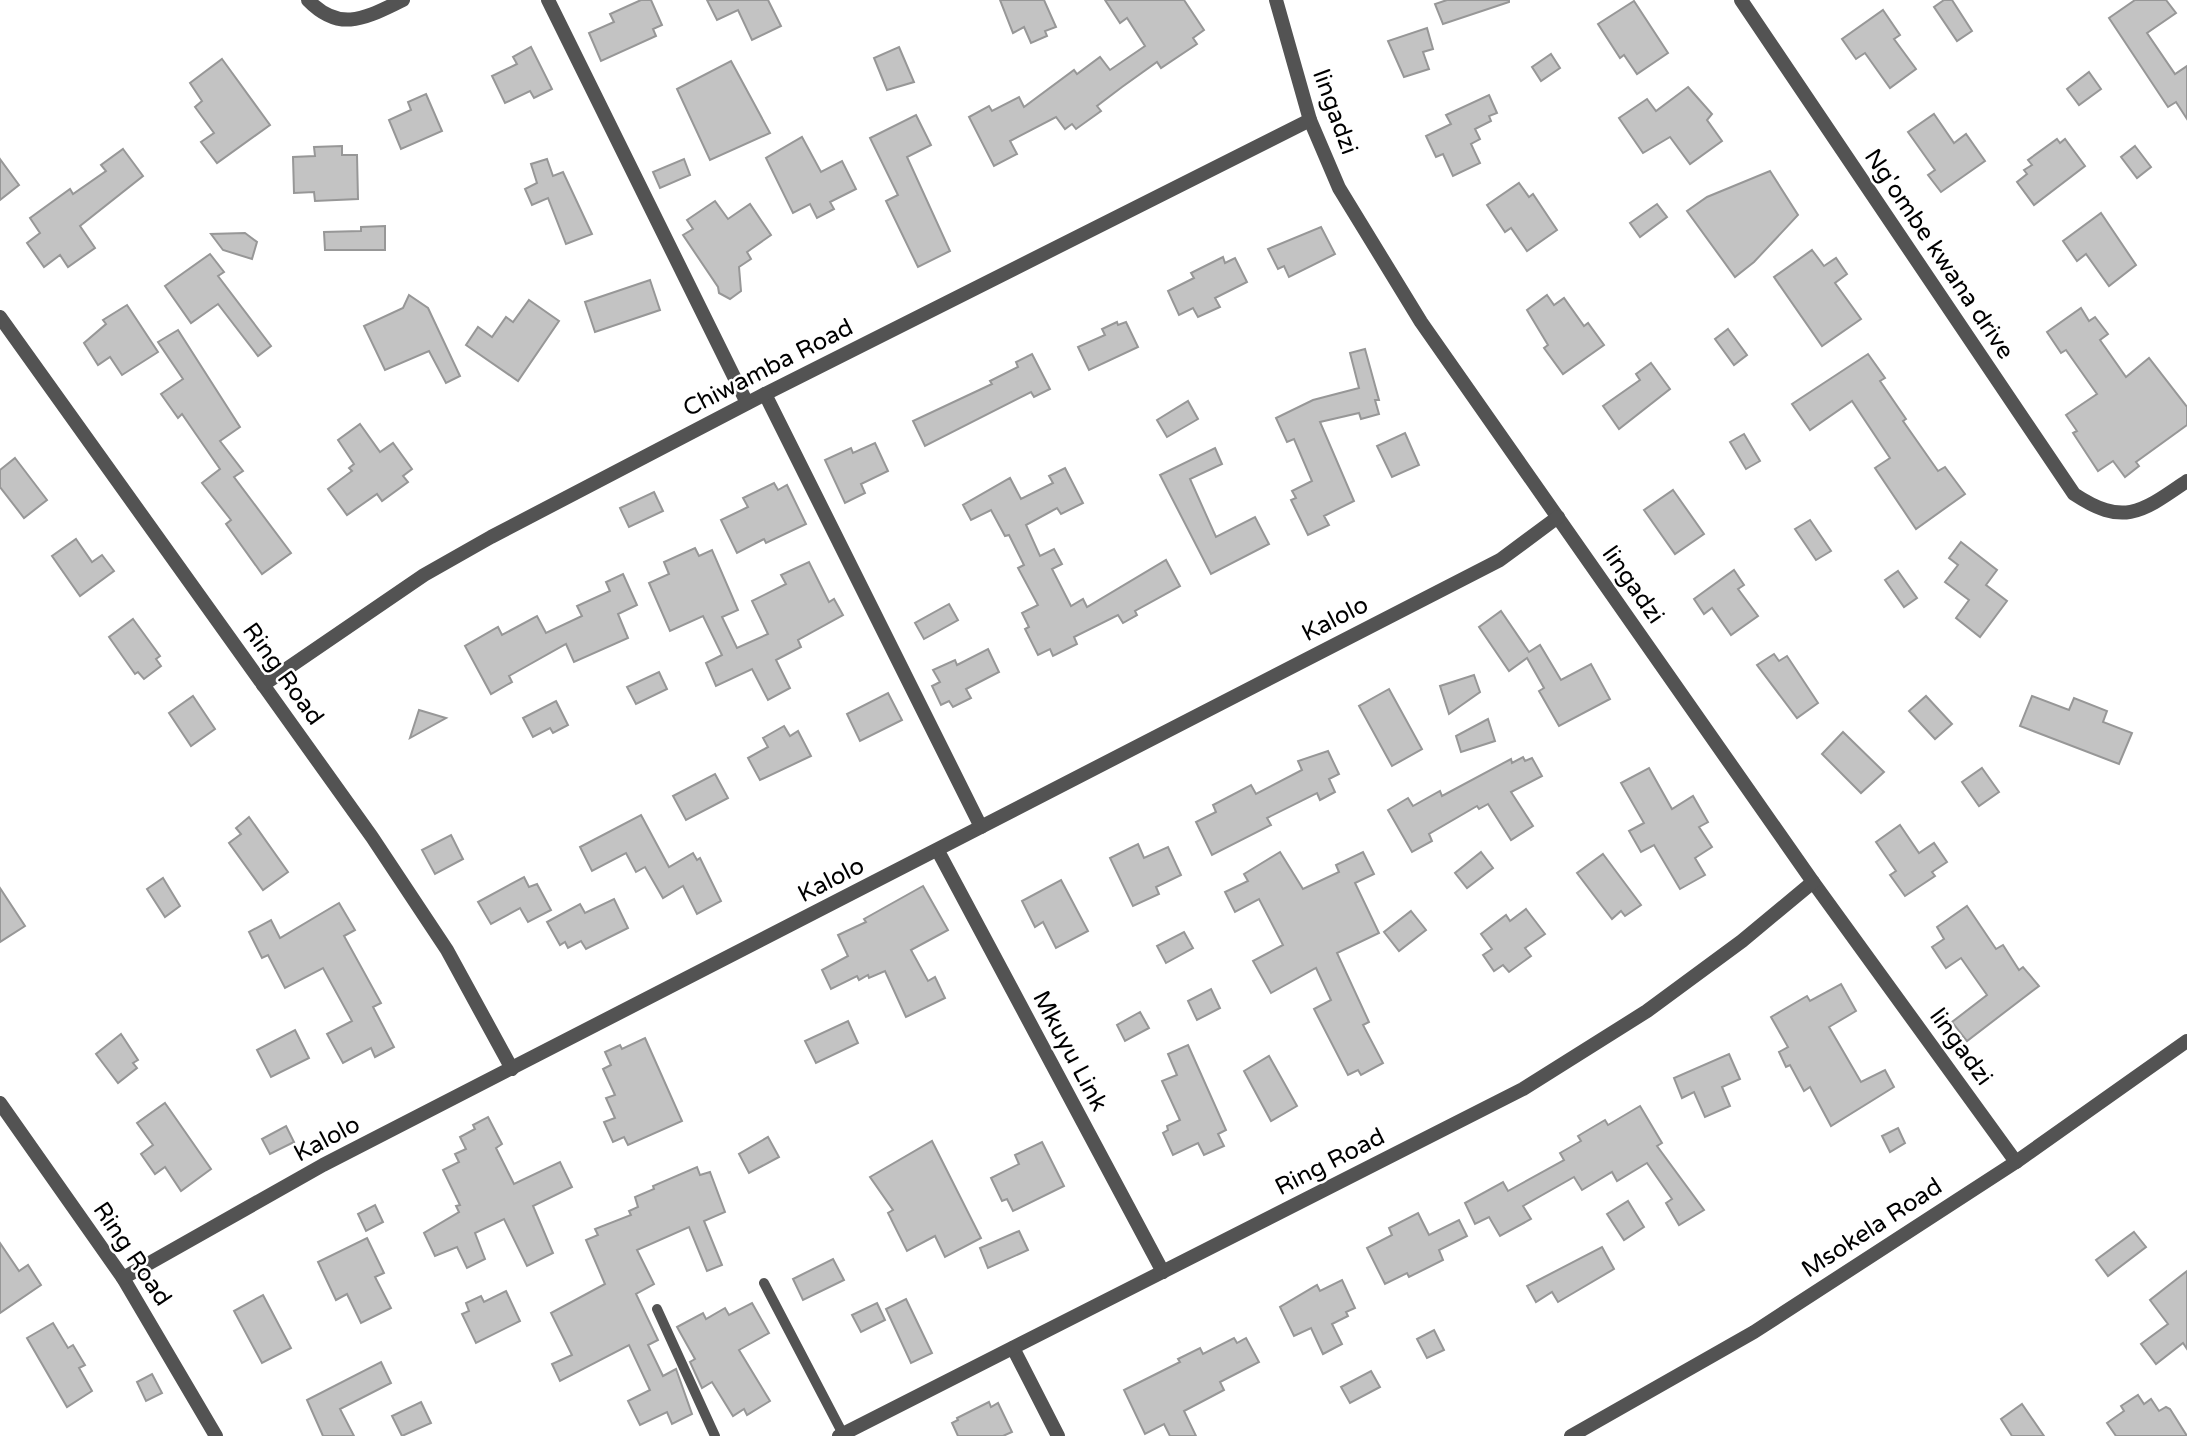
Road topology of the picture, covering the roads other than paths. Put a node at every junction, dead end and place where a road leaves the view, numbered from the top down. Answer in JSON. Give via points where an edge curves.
{"nodes":[{"id":1,"x":308,"y":0,"type":"edge"},
{"id":2,"x":403,"y":0,"type":"edge"},
{"id":3,"x":548,"y":0,"type":"edge"},
{"id":4,"x":1276,"y":0,"type":"edge"},
{"id":5,"x":1741,"y":0,"type":"edge"},
{"id":6,"x":1310,"y":120,"type":"junction"},
{"id":7,"x":0,"y":317,"type":"edge"},
{"id":8,"x":765,"y":394,"type":"junction"},
{"id":9,"x":747,"y":403,"type":"junction"},
{"id":10,"x":2187,"y":481,"type":"edge"},
{"id":11,"x":1558,"y":517,"type":"junction"},
{"id":12,"x":263,"y":685,"type":"junction"},
{"id":13,"x":981,"y":827,"type":"junction"},
{"id":14,"x":938,"y":850,"type":"junction"},
{"id":15,"x":1813,"y":882,"type":"junction"},
{"id":16,"x":2187,"y":1041,"type":"edge"},
{"id":17,"x":512,"y":1069,"type":"junction"},
{"id":18,"x":0,"y":1103,"type":"edge"},
{"id":19,"x":2016,"y":1162,"type":"junction"},
{"id":20,"x":1163,"y":1272,"type":"junction"},
{"id":21,"x":123,"y":1278,"type":"junction"},
{"id":22,"x":764,"y":1283,"type":"dead end"},
{"id":23,"x":657,"y":1309,"type":"dead end"},
{"id":24,"x":1013,"y":1348,"type":"junction"},
{"id":25,"x":841,"y":1435,"type":"edge"},
{"id":26,"x":216,"y":1436,"type":"edge"},
{"id":27,"x":715,"y":1436,"type":"edge"},
{"id":28,"x":1058,"y":1436,"type":"edge"},
{"id":29,"x":1571,"y":1436,"type":"edge"}],
"edges":[{"from":1,"to":2,"type":"street","via":[[341,21],[369,16]]},
{"from":3,"to":9,"type":"street"},
{"from":4,"to":6,"type":"street","name":"lingadzi"},
{"from":5,"to":10,"type":"street","name":"Ng'ombe kwana drive","via":[[2074,494],[2097,509],[2116,513],[2150,507]]},
{"from":6,"to":8,"type":"street","name":"Chiwamba Road"},
{"from":6,"to":11,"type":"street","name":"lingadzi","via":[[1339,188],[1396,282]]},
{"from":7,"to":12,"type":"street","name":"Ring Road"},
{"from":8,"to":9,"type":"street","name":"Chiwamba Road"},
{"from":8,"to":13,"type":"street"},
{"from":9,"to":12,"type":"street","name":"Chiwamba Road","via":[[424,575]]},
{"from":11,"to":13,"type":"street","name":"Kalolo","via":[[1500,560]]},
{"from":11,"to":15,"type":"street","name":"lingadzi"},
{"from":12,"to":17,"type":"street","name":"Ring Road","via":[[447,950]]},
{"from":13,"to":14,"type":"street","name":"Kalolo"},
{"from":14,"to":17,"type":"street","name":"Kalolo"},
{"from":14,"to":20,"type":"street","name":"Mkuyu Link"},
{"from":15,"to":19,"type":"street","name":"lingadzi"},
{"from":15,"to":20,"type":"street","name":"Ring Road","via":[[1647,1011],[1560,1068],[1457,1125]]},
{"from":16,"to":19,"type":"street","name":"Msokela Road"},
{"from":17,"to":21,"type":"street","name":"Kalolo","via":[[323,1165]]},
{"from":18,"to":21,"type":"street","name":"Ring Road"},
{"from":19,"to":29,"type":"street","name":"Msokela Road","via":[[1754,1332]]},
{"from":20,"to":24,"type":"street","name":"Ring Road"},
{"from":21,"to":26,"type":"street","name":"Ring Road"},
{"from":22,"to":25,"type":"lane"},
{"from":23,"to":27,"type":"lane"},
{"from":24,"to":25,"type":"street","name":"Ring Road"},
{"from":24,"to":28,"type":"street"}]}
